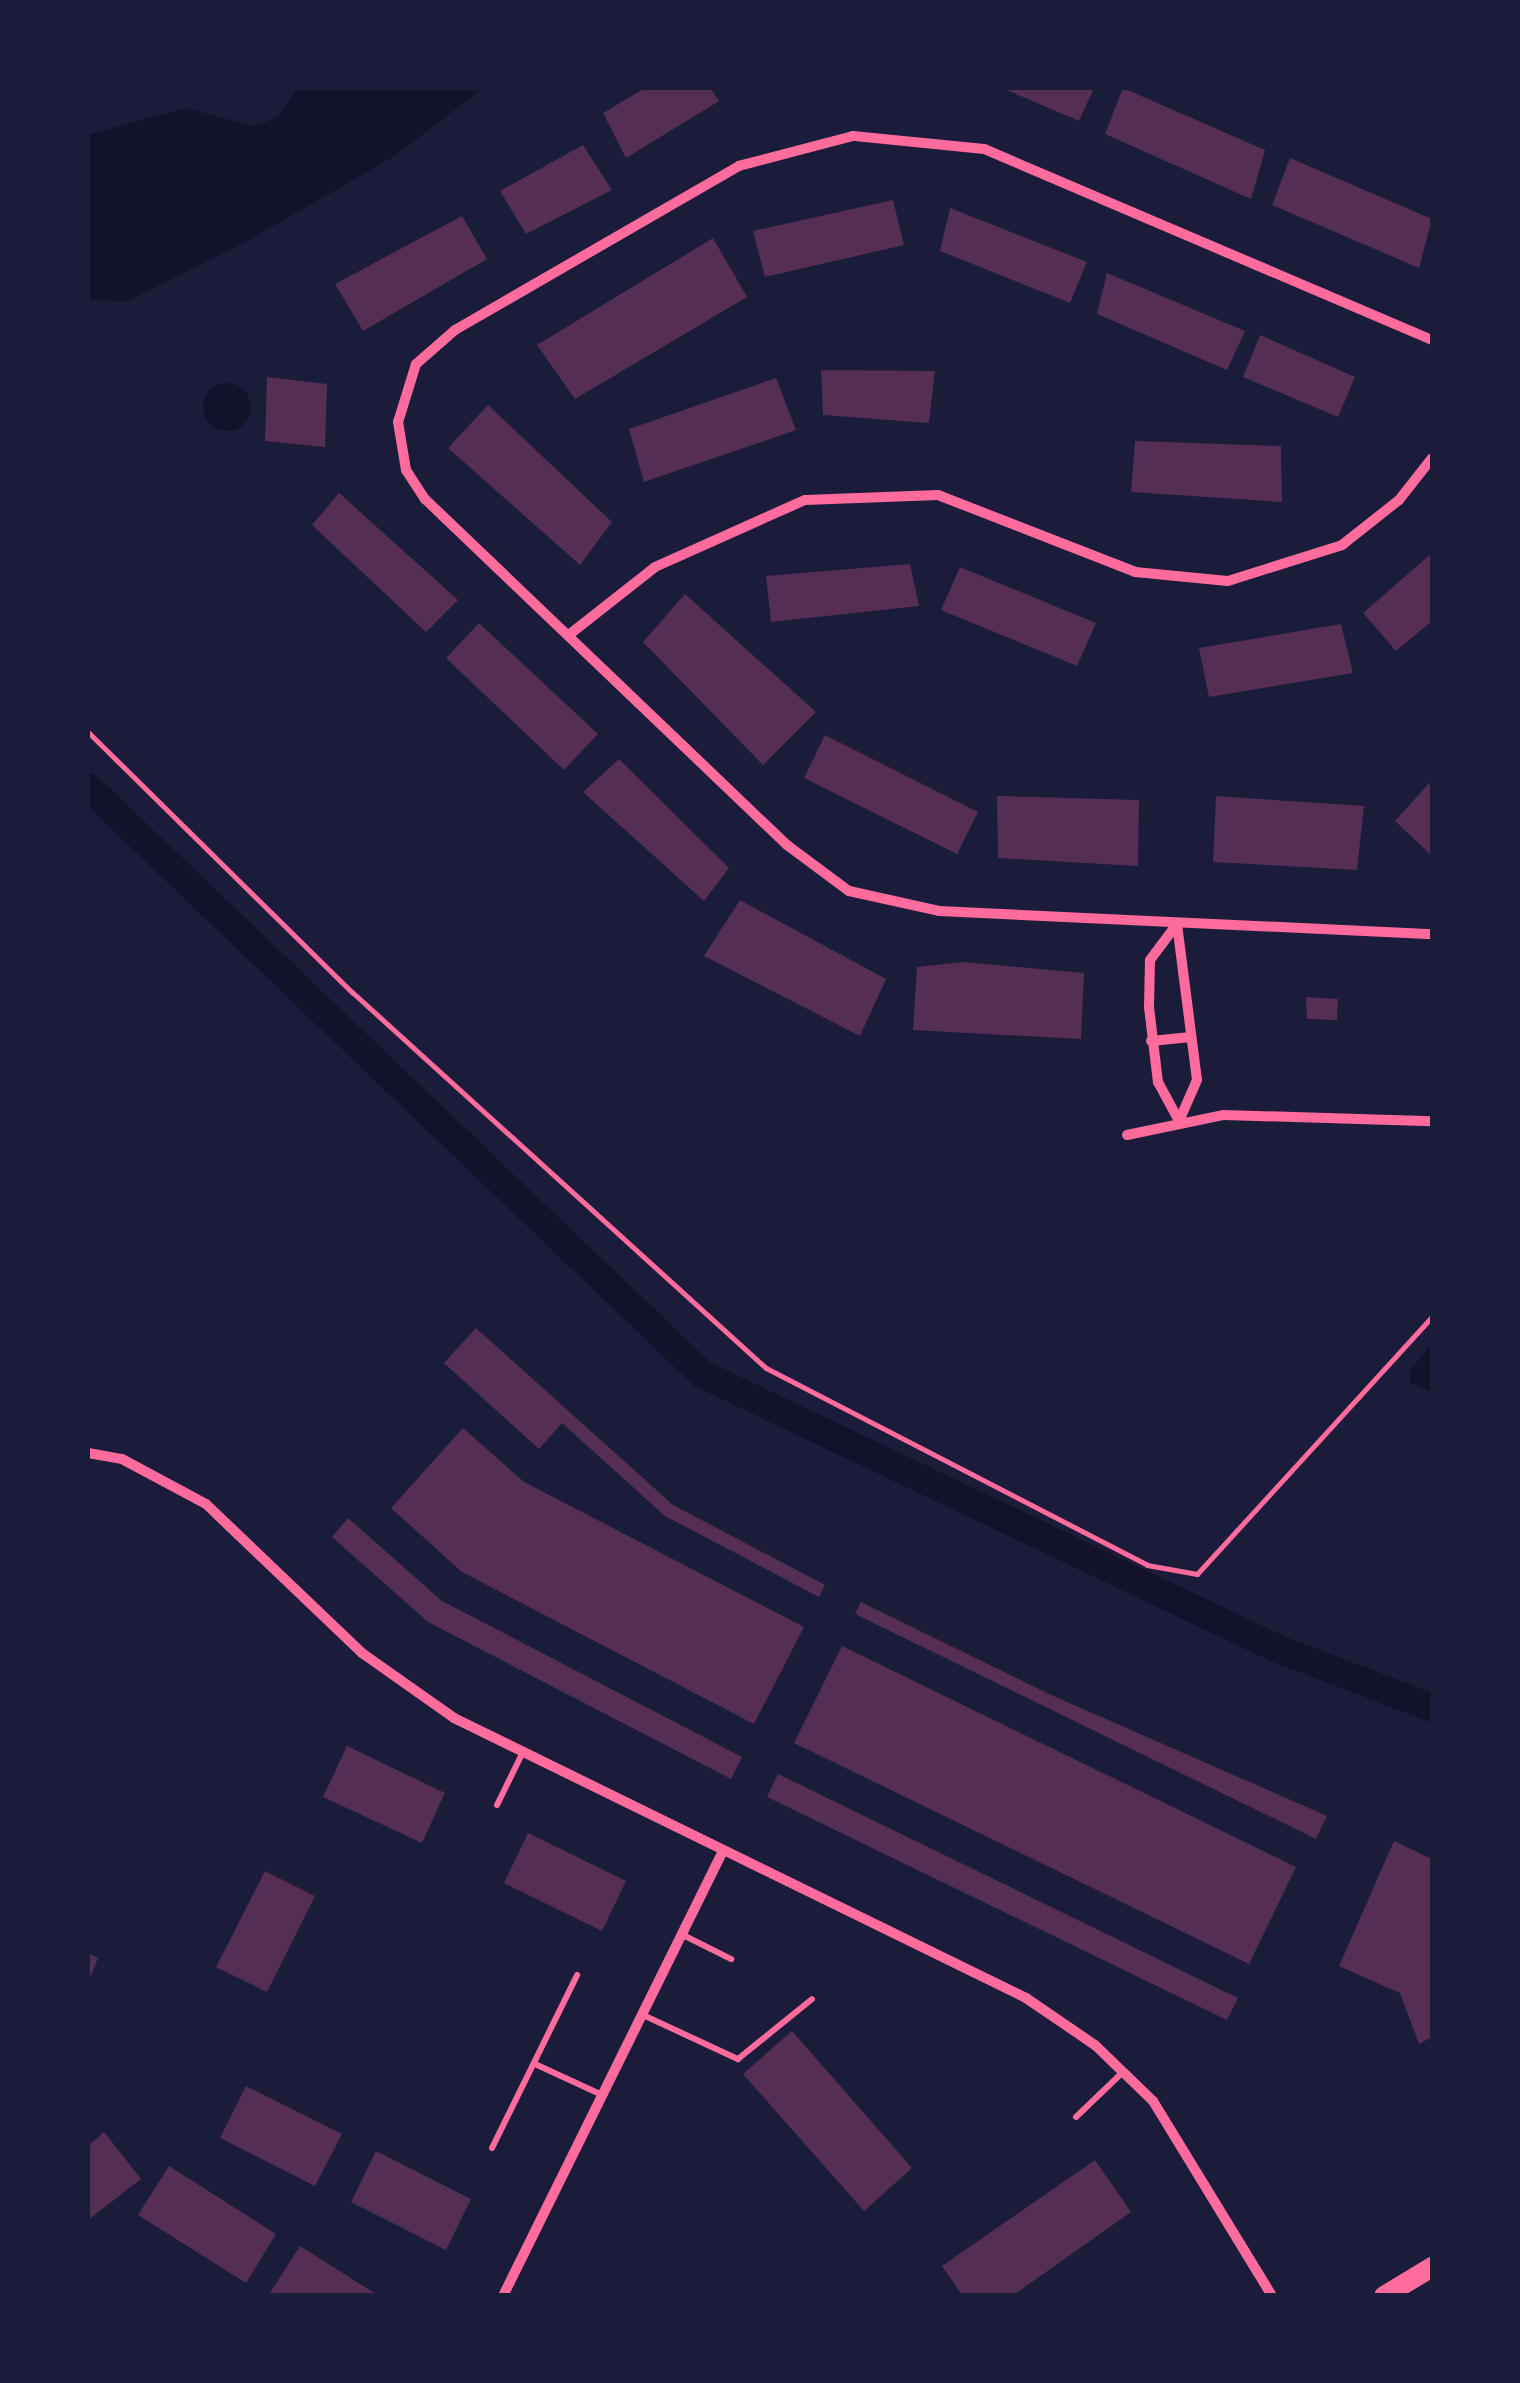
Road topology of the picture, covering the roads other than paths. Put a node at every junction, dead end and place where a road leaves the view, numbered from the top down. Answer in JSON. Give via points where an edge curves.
{"nodes":[{"id":1,"x":1432,"y":340,"type":"edge"},
{"id":2,"x":1432,"y":458,"type":"edge"},
{"id":3,"x":570,"y":634,"type":"junction"},
{"id":4,"x":1177,"y":924,"type":"junction"},
{"id":5,"x":1432,"y":934,"type":"edge"},
{"id":6,"x":1191,"y":1037,"type":"junction"},
{"id":7,"x":1151,"y":1041,"type":"junction"},
{"id":8,"x":1179,"y":1121,"type":"junction"},
{"id":9,"x":1432,"y":1121,"type":"edge"},
{"id":10,"x":1126,"y":1135,"type":"dead end"},
{"id":11,"x":88,"y":1453,"type":"edge"},
{"id":12,"x":524,"y":1751,"type":"junction"},
{"id":13,"x":497,"y":1805,"type":"dead end"},
{"id":14,"x":723,"y":1851,"type":"junction"},
{"id":15,"x":682,"y":1934,"type":"junction"},
{"id":16,"x":732,"y":1959,"type":"dead end"},
{"id":17,"x":578,"y":1975,"type":"dead end"},
{"id":18,"x":812,"y":1999,"type":"dead end"},
{"id":19,"x":642,"y":2015,"type":"junction"},
{"id":20,"x":534,"y":2064,"type":"junction"},
{"id":21,"x":1124,"y":2072,"type":"junction"},
{"id":22,"x":602,"y":2095,"type":"junction"},
{"id":23,"x":1076,"y":2117,"type":"dead end"},
{"id":24,"x":492,"y":2148,"type":"dead end"},
{"id":25,"x":1432,"y":2267,"type":"edge"},
{"id":26,"x":503,"y":2296,"type":"edge"},
{"id":27,"x":1272,"y":2296,"type":"edge"},
{"id":28,"x":1384,"y":2296,"type":"edge"}],
"edges":[{"from":1,"to":3,"type":"street","via":[[984,149],[891,134],[780,150],[455,330],[408,378],[398,438],[414,484]]},
{"from":2,"to":3,"type":"street","via":[[1399,500],[1342,545],[1228,581],[1135,572],[938,495],[806,500],[655,568]]},
{"from":3,"to":4,"type":"street","via":[[787,845],[849,891],[911,908]]},
{"from":4,"to":5,"type":"street"},
{"from":4,"to":6,"type":"street","via":[[1190,967]]},
{"from":4,"to":7,"type":"street","via":[[1150,960]]},
{"from":6,"to":7,"type":"street"},
{"from":6,"to":8,"type":"street","via":[[1197,1080]]},
{"from":7,"to":8,"type":"street","via":[[1158,1082]]},
{"from":8,"to":9,"type":"street","via":[[1278,1113]]},
{"from":8,"to":10,"type":"street"},
{"from":11,"to":12,"type":"street","via":[[122,1459],[206,1504],[402,1684]]},
{"from":12,"to":13,"type":"lane"},
{"from":12,"to":14,"type":"street"},
{"from":14,"to":15,"type":"street"},
{"from":14,"to":21,"type":"street","via":[[1026,1998]]},
{"from":15,"to":16,"type":"lane"},
{"from":15,"to":19,"type":"street"},
{"from":17,"to":20,"type":"lane"},
{"from":18,"to":19,"type":"lane","via":[[738,2059]]},
{"from":19,"to":22,"type":"street"},
{"from":20,"to":22,"type":"lane"},
{"from":20,"to":24,"type":"lane"},
{"from":21,"to":23,"type":"lane"},
{"from":21,"to":27,"type":"street","via":[[1153,2101]]},
{"from":22,"to":26,"type":"street"},
{"from":25,"to":28,"type":"main road"}]}
